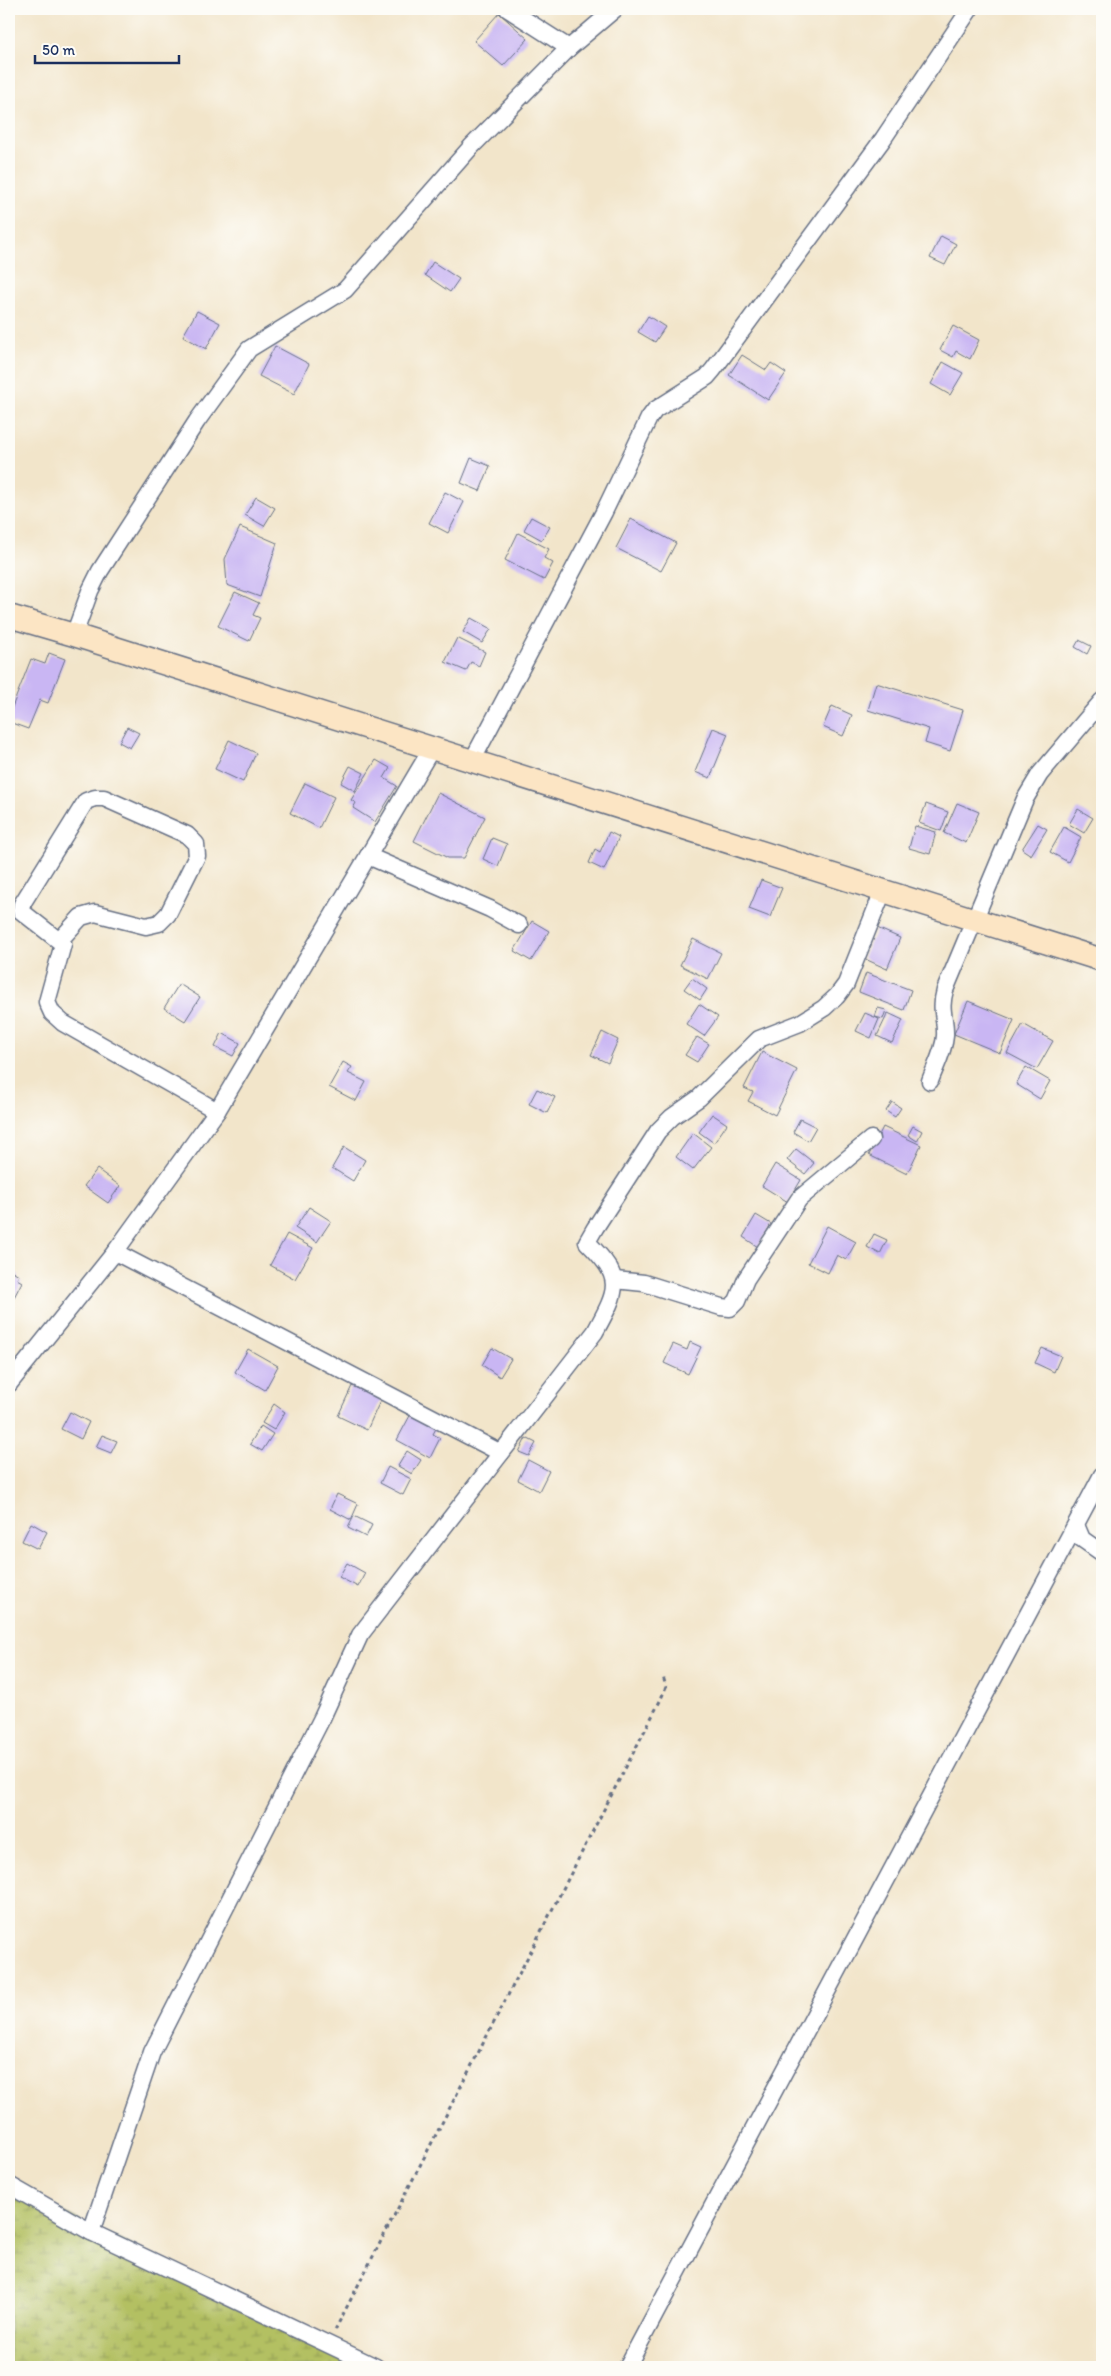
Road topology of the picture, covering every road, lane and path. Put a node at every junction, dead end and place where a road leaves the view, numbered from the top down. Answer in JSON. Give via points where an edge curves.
{"nodes":[{"id":1,"x":508,"y":9,"type":"edge"},
{"id":2,"x":615,"y":9,"type":"edge"},
{"id":3,"x":970,"y":9,"type":"edge"},
{"id":4,"x":569,"y":48,"type":"junction"},
{"id":5,"x":9,"y":616,"type":"edge"},
{"id":6,"x":74,"y":635,"type":"junction"},
{"id":7,"x":1102,"y":701,"type":"edge"},
{"id":8,"x":432,"y":748,"type":"junction"},
{"id":9,"x":472,"y":761,"type":"junction"},
{"id":10,"x":368,"y":856,"type":"junction"},
{"id":11,"x":883,"y":891,"type":"junction"},
{"id":12,"x":974,"y":918,"type":"junction"},
{"id":13,"x":519,"y":925,"type":"dead end"},
{"id":14,"x":60,"y":940,"type":"junction"},
{"id":15,"x":1102,"y":960,"type":"edge"},
{"id":16,"x":930,"y":1081,"type":"dead end"},
{"id":17,"x":217,"y":1111,"type":"junction"},
{"id":18,"x":871,"y":1139,"type":"dead end"},
{"id":19,"x":115,"y":1252,"type":"junction"},
{"id":20,"x":615,"y":1280,"type":"junction"},
{"id":21,"x":9,"y":1384,"type":"edge"},
{"id":22,"x":501,"y":1453,"type":"junction"},
{"id":23,"x":1102,"y":1475,"type":"edge"},
{"id":24,"x":1076,"y":1526,"type":"junction"},
{"id":25,"x":1102,"y":1553,"type":"edge"},
{"id":26,"x":663,"y":1676,"type":"dead end"},
{"id":27,"x":9,"y":2185,"type":"edge"},
{"id":28,"x":91,"y":2232,"type":"junction"},
{"id":29,"x":328,"y":2343,"type":"junction"},
{"id":30,"x":376,"y":2367,"type":"edge"},
{"id":31,"x":628,"y":2367,"type":"edge"}],
"edges":[{"from":1,"to":4,"type":"street"},
{"from":2,"to":4,"type":"street"},
{"from":3,"to":9,"type":"street","via":[[878,146],[713,370],[655,410],[649,418],[604,512]]},
{"from":4,"to":6,"type":"street","via":[[472,147],[345,290],[249,348],[197,421],[100,571]]},
{"from":5,"to":6,"type":"street"},
{"from":6,"to":8,"type":"street"},
{"from":7,"to":12,"type":"street","via":[[1033,786]]},
{"from":8,"to":9,"type":"street"},
{"from":8,"to":10,"type":"street"},
{"from":9,"to":11,"type":"street"},
{"from":10,"to":13,"type":"street"},
{"from":10,"to":17,"type":"street"},
{"from":11,"to":12,"type":"street"},
{"from":11,"to":20,"type":"street","via":[[846,984],[837,996],[800,1023],[759,1039],[658,1132],[588,1242],[611,1269]]},
{"from":12,"to":15,"type":"street"},
{"from":12,"to":16,"type":"street","via":[[942,1000],[944,1038]]},
{"from":14,"to":14,"type":"street","via":[[81,917],[95,913],[146,926],[159,922],[168,914],[197,856],[196,844],[187,834],[104,798],[86,802],[21,908],[22,914]]},
{"from":14,"to":17,"type":"street","via":[[63,948],[47,1002],[52,1013],[63,1023]]},
{"from":17,"to":19,"type":"street"},
{"from":18,"to":20,"type":"street","via":[[800,1199],[746,1279],[737,1302],[730,1308],[644,1283]]},
{"from":19,"to":21,"type":"street"},
{"from":19,"to":22,"type":"street"},
{"from":20,"to":22,"type":"street","via":[[608,1308],[595,1332]]},
{"from":22,"to":28,"type":"street","via":[[360,1635],[322,1718],[152,2052]]},
{"from":23,"to":24,"type":"street"},
{"from":24,"to":25,"type":"street","via":[[1082,1539]]},
{"from":24,"to":31,"type":"street"},
{"from":26,"to":29,"type":"path","via":[[666,1686],[660,1701]]},
{"from":27,"to":28,"type":"street"},
{"from":28,"to":29,"type":"street"},
{"from":29,"to":30,"type":"street"}]}
